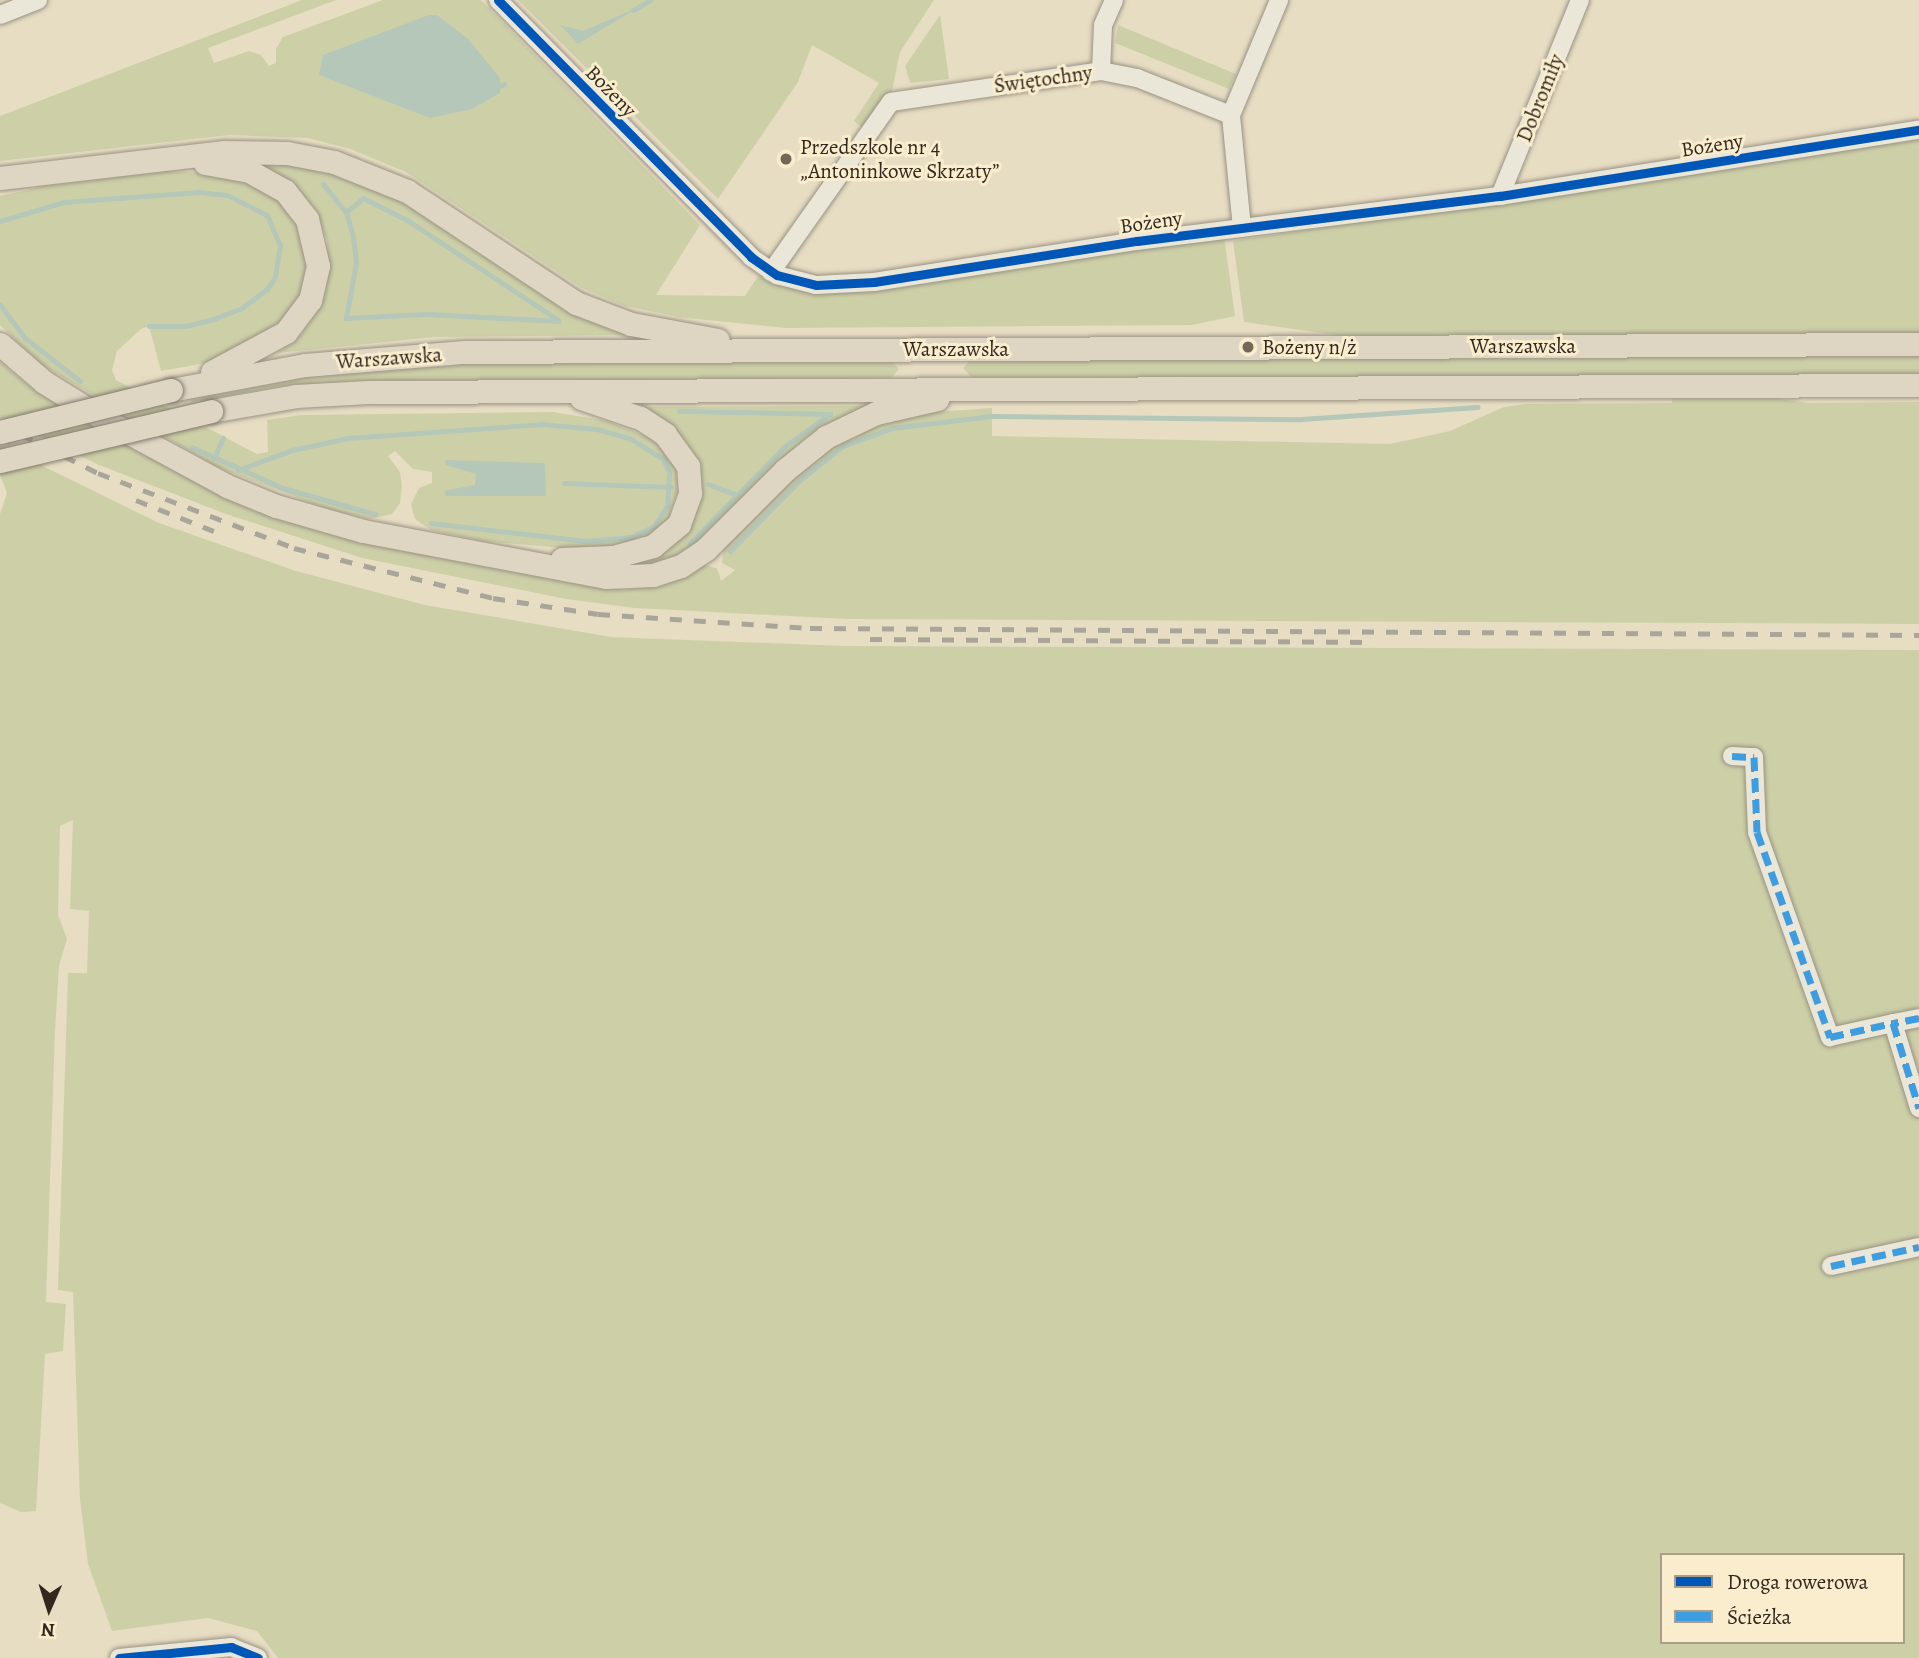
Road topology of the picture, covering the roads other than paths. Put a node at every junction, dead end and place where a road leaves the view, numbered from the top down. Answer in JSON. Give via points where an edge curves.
{"nodes":[{"id":1,"x":38,"y":0,"type":"edge"},
{"id":2,"x":498,"y":0,"type":"edge"},
{"id":3,"x":1114,"y":0,"type":"edge"},
{"id":4,"x":1279,"y":0,"type":"edge"},
{"id":5,"x":1580,"y":0,"type":"edge"},
{"id":6,"x":0,"y":15,"type":"edge"},
{"id":7,"x":1101,"y":71,"type":"junction"},
{"id":8,"x":1231,"y":115,"type":"junction"},
{"id":9,"x":1919,"y":130,"type":"edge"},
{"id":10,"x":185,"y":159,"type":"junction"},
{"id":11,"x":4,"y":181,"type":"edge"},
{"id":12,"x":1500,"y":196,"type":"junction"},
{"id":13,"x":1242,"y":228,"type":"junction"},
{"id":14,"x":771,"y":272,"type":"junction"},
{"id":15,"x":0,"y":344,"type":"edge"},
{"id":16,"x":1919,"y":344,"type":"edge"},
{"id":17,"x":784,"y":350,"type":"junction"},
{"id":18,"x":1919,"y":385,"type":"edge"},
{"id":19,"x":1027,"y":389,"type":"junction"},
{"id":20,"x":171,"y":390,"type":"junction"},
{"id":21,"x":540,"y":391,"type":"junction"},
{"id":22,"x":0,"y":432,"type":"edge"},
{"id":23,"x":0,"y":461,"type":"edge"},
{"id":24,"x":508,"y":556,"type":"junction"},
{"id":25,"x":1732,"y":757,"type":"dead end"},
{"id":26,"x":1919,"y":1018,"type":"edge"},
{"id":27,"x":1894,"y":1023,"type":"junction"},
{"id":28,"x":1919,"y":1108,"type":"edge"},
{"id":29,"x":1919,"y":1247,"type":"edge"},
{"id":30,"x":1831,"y":1266,"type":"dead end"},
{"id":31,"x":119,"y":1658,"type":"edge"},
{"id":32,"x":258,"y":1658,"type":"edge"}],
"edges":[{"from":1,"to":6,"type":"street"},
{"from":2,"to":14,"type":"street","name":"Bożeny","via":[[743,250]]},
{"from":3,"to":7,"type":"street","via":[[1103,25]]},
{"from":4,"to":8,"type":"street"},
{"from":5,"to":12,"type":"street","name":"Dobromiły"},
{"from":7,"to":8,"type":"street","name":"Świętochny","via":[[1137,78]]},
{"from":7,"to":14,"type":"street","name":"Świętochny","via":[[891,102]]},
{"from":8,"to":13,"type":"street"},
{"from":9,"to":12,"type":"street","name":"Bożeny"},
{"from":10,"to":11,"type":"main road"},
{"from":10,"to":17,"type":"main road","via":[[259,150],[359,170],[407,191],[585,307],[631,324]]},
{"from":10,"to":20,"type":"main road","via":[[249,171],[285,191],[307,219],[318,265],[310,300],[286,332],[253,354]]},
{"from":12,"to":13,"type":"street","name":"Bożeny"},
{"from":13,"to":14,"type":"street","name":"Bożeny","via":[[856,284],[810,284]]},
{"from":15,"to":24,"type":"main road","via":[[44,382],[107,421],[249,495],[352,528]]},
{"from":16,"to":17,"type":"main road","name":"Warszawska"},
{"from":17,"to":20,"type":"main road","name":"Warszawska","via":[[425,354],[276,369]]},
{"from":18,"to":19,"type":"main road","name":"Warszawska"},
{"from":19,"to":21,"type":"main road","name":"Warszawska"},
{"from":19,"to":24,"type":"main road","via":[[912,404],[850,423],[798,458],[706,549],[663,573],[606,577]]},
{"from":20,"to":22,"type":"main road","name":"Warszawska","bridge":true},
{"from":21,"to":23,"type":"main road","name":"Warszawska","bridge":true,"via":[[318,394],[211,411]]},
{"from":21,"to":24,"type":"main road","via":[[603,404],[659,429],[688,466],[689,502],[668,536],[636,552],[591,558]]},
{"from":25,"to":27,"type":"street","via":[[1754,757],[1758,832],[1830,1037]]},
{"from":26,"to":27,"type":"street"},
{"from":27,"to":28,"type":"street"},
{"from":29,"to":30,"type":"street"},
{"from":31,"to":32,"type":"street","via":[[231,1647]]}]}
